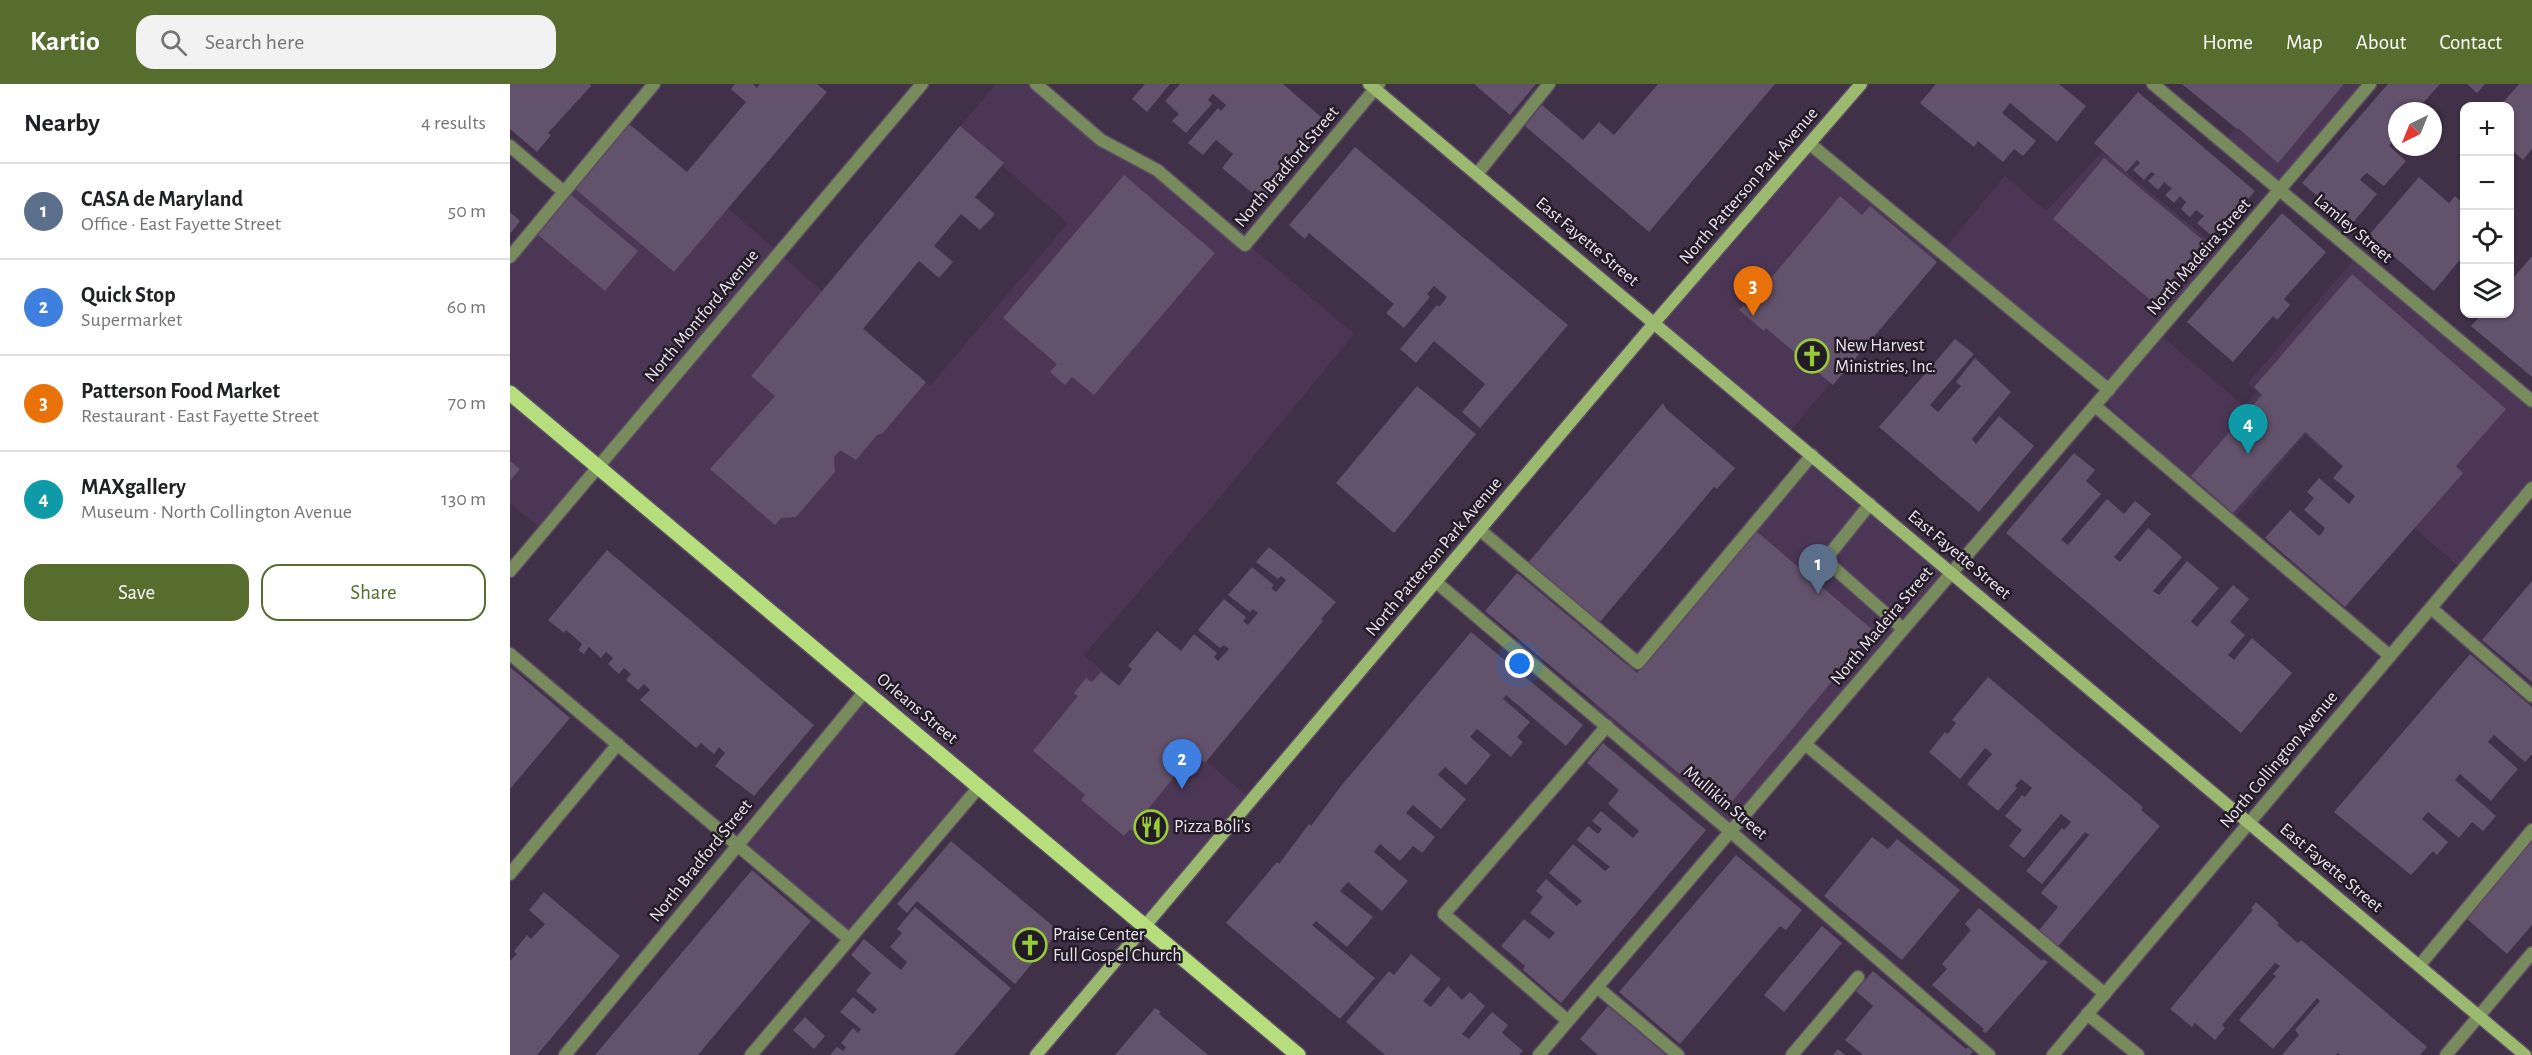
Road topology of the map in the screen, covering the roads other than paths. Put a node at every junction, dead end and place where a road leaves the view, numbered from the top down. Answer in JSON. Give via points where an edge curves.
{"nodes":[{"id":1,"x":654,"y":84,"type":"edge"},
{"id":2,"x":922,"y":84,"type":"edge"},
{"id":3,"x":1036,"y":84,"type":"edge"},
{"id":4,"x":1549,"y":84,"type":"edge"},
{"id":5,"x":1861,"y":84,"type":"edge"},
{"id":6,"x":2153,"y":84,"type":"edge"},
{"id":7,"x":2370,"y":84,"type":"edge"},
{"id":8,"x":1374,"y":86,"type":"edge"},
{"id":9,"x":1810,"y":144,"type":"junction"},
{"id":10,"x":510,"y":146,"type":"edge"},
{"id":11,"x":1477,"y":174,"type":"junction"},
{"id":12,"x":2279,"y":191,"type":"junction"},
{"id":13,"x":564,"y":192,"type":"junction"},
{"id":14,"x":510,"y":258,"type":"edge"},
{"id":15,"x":1655,"y":322,"type":"junction"},
{"id":16,"x":2109,"y":390,"type":"junction"},
{"id":17,"x":510,"y":393,"type":"edge"},
{"id":18,"x":2532,"y":400,"type":"edge"},
{"id":19,"x":2095,"y":406,"type":"junction"},
{"id":20,"x":1812,"y":454,"type":"junction"},
{"id":21,"x":598,"y":467,"type":"junction"},
{"id":22,"x":2532,"y":488,"type":"edge"},
{"id":23,"x":1870,"y":504,"type":"junction"},
{"id":24,"x":1480,"y":530,"type":"junction"},
{"id":25,"x":510,"y":571,"type":"edge"},
{"id":26,"x":1952,"y":572,"type":"junction"},
{"id":27,"x":1436,"y":582,"type":"junction"},
{"id":28,"x":2431,"y":608,"type":"junction"},
{"id":29,"x":1902,"y":628,"type":"junction"},
{"id":30,"x":510,"y":654,"type":"edge"},
{"id":31,"x":2390,"y":656,"type":"junction"},
{"id":32,"x":865,"y":691,"type":"junction"},
{"id":33,"x":2532,"y":696,"type":"edge"},
{"id":34,"x":1606,"y":726,"type":"junction"},
{"id":35,"x":618,"y":744,"type":"junction"},
{"id":36,"x":1806,"y":744,"type":"junction"},
{"id":37,"x":979,"y":787,"type":"junction"},
{"id":38,"x":2249,"y":823,"type":"junction"},
{"id":39,"x":2532,"y":830,"type":"edge"},
{"id":40,"x":1731,"y":832,"type":"junction"},
{"id":41,"x":739,"y":844,"type":"junction"},
{"id":42,"x":510,"y":874,"type":"edge"},
{"id":43,"x":1145,"y":927,"type":"junction"},
{"id":44,"x":849,"y":939,"type":"junction"},
{"id":45,"x":2532,"y":953,"type":"edge"},
{"id":46,"x":2419,"y":966,"type":"junction"},
{"id":47,"x":1858,"y":977,"type":"dead end"},
{"id":48,"x":1597,"y":987,"type":"junction"},
{"id":49,"x":2105,"y":994,"type":"junction"},
{"id":50,"x":2087,"y":1014,"type":"junction"},
{"id":51,"x":2479,"y":1016,"type":"junction"},
{"id":52,"x":1568,"y":1021,"type":"junction"},
{"id":53,"x":565,"y":1055,"type":"edge"},
{"id":54,"x":752,"y":1055,"type":"edge"},
{"id":55,"x":1036,"y":1055,"type":"edge"},
{"id":56,"x":1298,"y":1055,"type":"edge"},
{"id":57,"x":1539,"y":1055,"type":"edge"},
{"id":58,"x":1678,"y":1055,"type":"edge"},
{"id":59,"x":1792,"y":1055,"type":"edge"},
{"id":60,"x":1989,"y":1055,"type":"edge"},
{"id":61,"x":2053,"y":1055,"type":"edge"},
{"id":62,"x":2138,"y":1055,"type":"edge"},
{"id":63,"x":2446,"y":1055,"type":"edge"},
{"id":64,"x":2525,"y":1055,"type":"edge"}],
"edges":[{"from":1,"to":13,"type":"street"},
{"from":2,"to":21,"type":"street","name":"North Montford Avenue"},
{"from":3,"to":8,"type":"street","name":"North Bradford Street","via":[[1101,140],[1157,170],[1245,245]]},
{"from":4,"to":11,"type":"street"},
{"from":5,"to":9,"type":"main road","name":"North Patterson Park Avenue"},
{"from":6,"to":12,"type":"street","name":"Lamley Street"},
{"from":7,"to":12,"type":"street","name":"North Madeira Street"},
{"from":8,"to":11,"type":"main road","name":"East Fayette Street"},
{"from":9,"to":15,"type":"main road","name":"North Patterson Park Avenue"},
{"from":9,"to":16,"type":"street"},
{"from":10,"to":13,"type":"street"},
{"from":11,"to":15,"type":"main road","name":"East Fayette Street"},
{"from":12,"to":16,"type":"street","name":"North Madeira Street"},
{"from":12,"to":18,"type":"street","name":"Lamley Street"},
{"from":13,"to":14,"type":"street"},
{"from":15,"to":20,"type":"main road","name":"East Fayette Street"},
{"from":15,"to":24,"type":"main road","name":"North Patterson Park Avenue"},
{"from":16,"to":19,"type":"street","name":"North Madeira Street"},
{"from":17,"to":21,"type":"main road","name":"Orleans Street"},
{"from":19,"to":26,"type":"street","name":"North Madeira Street"},
{"from":19,"to":31,"type":"street"},
{"from":20,"to":23,"type":"main road","name":"East Fayette Street"},
{"from":20,"to":24,"type":"street","via":[[1638,663]]},
{"from":21,"to":25,"type":"street","name":"North Montford Avenue"},
{"from":21,"to":32,"type":"main road","name":"Orleans Street"},
{"from":22,"to":28,"type":"street","name":"North Collington Avenue"},
{"from":23,"to":26,"type":"main road","name":"East Fayette Street"},
{"from":23,"to":29,"type":"street","via":[[1825,560]]},
{"from":24,"to":27,"type":"main road","name":"North Patterson Park Avenue"},
{"from":26,"to":29,"type":"street","name":"North Madeira Street"},
{"from":26,"to":38,"type":"main road","name":"East Fayette Street"},
{"from":27,"to":34,"type":"street","name":"Mullikin Street"},
{"from":27,"to":43,"type":"main road","name":"North Patterson Park Avenue"},
{"from":28,"to":31,"type":"street","name":"North Collington Avenue"},
{"from":28,"to":33,"type":"street"},
{"from":29,"to":36,"type":"street","name":"North Madeira Street"},
{"from":30,"to":35,"type":"street"},
{"from":31,"to":38,"type":"street","name":"North Collington Avenue"},
{"from":32,"to":37,"type":"main road","name":"Orleans Street"},
{"from":32,"to":41,"type":"street","name":"North Bradford Street"},
{"from":34,"to":40,"type":"street","name":"Mullikin Street"},
{"from":34,"to":52,"type":"street","via":[[1444,914]]},
{"from":35,"to":41,"type":"street"},
{"from":35,"to":42,"type":"street"},
{"from":36,"to":40,"type":"street","name":"North Madeira Street"},
{"from":36,"to":49,"type":"street"},
{"from":37,"to":43,"type":"main road","name":"Orleans Street"},
{"from":37,"to":44,"type":"street"},
{"from":38,"to":46,"type":"main road","name":"East Fayette Street"},
{"from":38,"to":49,"type":"street","name":"North Collington Avenue"},
{"from":39,"to":46,"type":"street"},
{"from":40,"to":48,"type":"street","name":"North Madeira Street"},
{"from":40,"to":60,"type":"street","name":"Mullikin Street"},
{"from":41,"to":44,"type":"street"},
{"from":41,"to":53,"type":"street","name":"North Bradford Street"},
{"from":43,"to":55,"type":"main road","name":"North Patterson Park Avenue"},
{"from":43,"to":56,"type":"main road","name":"Orleans Street"},
{"from":44,"to":54,"type":"street"},
{"from":45,"to":51,"type":"street"},
{"from":46,"to":51,"type":"main road","name":"East Fayette Street"},
{"from":47,"to":59,"type":"street"},
{"from":48,"to":52,"type":"street","name":"North Madeira Street"},
{"from":48,"to":58,"type":"street"},
{"from":49,"to":50,"type":"street","name":"North Collington Avenue"},
{"from":50,"to":61,"type":"street","name":"North Collington Avenue"},
{"from":50,"to":62,"type":"street"},
{"from":51,"to":63,"type":"street"},
{"from":51,"to":64,"type":"main road","name":"East Fayette Street"},
{"from":52,"to":57,"type":"street","name":"North Madeira Street"}]}
